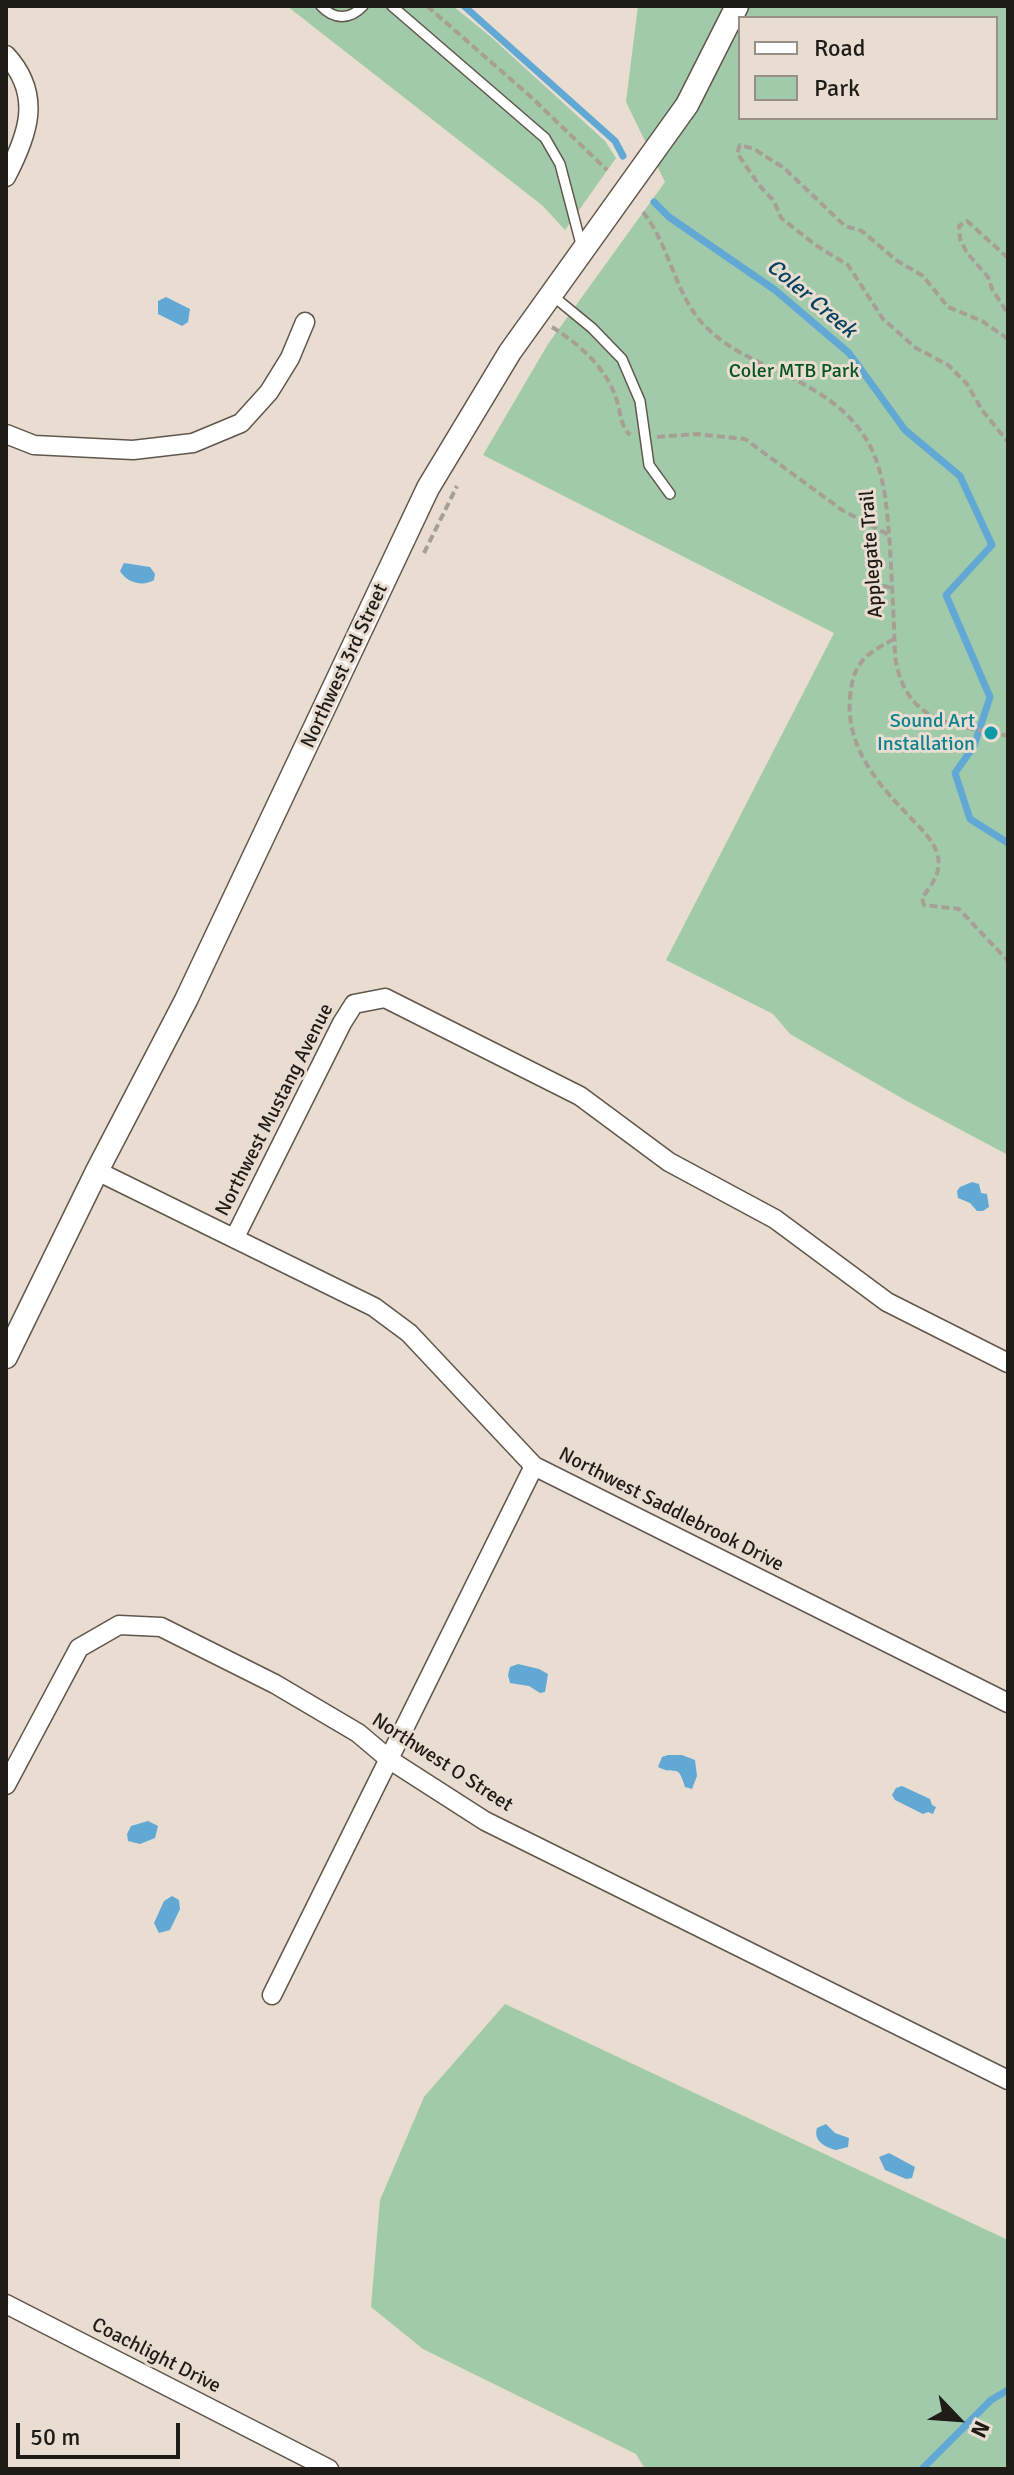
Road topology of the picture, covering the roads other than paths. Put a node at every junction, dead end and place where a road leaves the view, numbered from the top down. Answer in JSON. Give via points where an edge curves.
{"nodes":[{"id":1,"x":321,"y":6,"type":"edge"},
{"id":2,"x":363,"y":6,"type":"edge"},
{"id":3,"x":392,"y":6,"type":"edge"},
{"id":4,"x":737,"y":6,"type":"edge"},
{"id":5,"x":6,"y":55,"type":"edge"},
{"id":6,"x":6,"y":177,"type":"edge"},
{"id":7,"x":582,"y":248,"type":"junction"},
{"id":8,"x":550,"y":294,"type":"junction"},
{"id":9,"x":305,"y":322,"type":"dead end"},
{"id":10,"x":6,"y":434,"type":"edge"},
{"id":11,"x":670,"y":494,"type":"dead end"},
{"id":12,"x":97,"y":1171,"type":"junction"},
{"id":13,"x":235,"y":1237,"type":"junction"},
{"id":14,"x":6,"y":1357,"type":"edge"},
{"id":15,"x":1008,"y":1363,"type":"edge"},
{"id":16,"x":534,"y":1466,"type":"junction"},
{"id":17,"x":1008,"y":1703,"type":"edge"},
{"id":18,"x":390,"y":1760,"type":"junction"},
{"id":19,"x":6,"y":1785,"type":"edge"},
{"id":20,"x":272,"y":1995,"type":"dead end"},
{"id":21,"x":1008,"y":2080,"type":"edge"},
{"id":22,"x":6,"y":2304,"type":"edge"},
{"id":23,"x":295,"y":2452,"type":"junction"},
{"id":24,"x":285,"y":2469,"type":"edge"},
{"id":25,"x":329,"y":2469,"type":"edge"}],
"edges":[{"from":1,"to":2,"type":"lane","via":[[328,14],[344,17]]},
{"from":3,"to":7,"type":"lane","via":[[545,138],[560,164]]},
{"from":4,"to":7,"type":"street","name":"Northwest 3rd Street","via":[[687,105]]},
{"from":5,"to":6,"type":"street","via":[[21,72],[30,112],[23,145]]},
{"from":7,"to":8,"type":"street","name":"Northwest 3rd Street"},
{"from":8,"to":11,"type":"lane","via":[[622,359],[640,401],[649,465]]},
{"from":8,"to":12,"type":"street","name":"Northwest 3rd Street","via":[[428,488],[186,1000]]},
{"from":9,"to":10,"type":"street","via":[[276,381],[251,413],[241,423],[193,443],[133,450],[34,445]]},
{"from":12,"to":13,"type":"street","name":"Northwest Saddlebrook Drive"},
{"from":12,"to":14,"type":"street","name":"Northwest 3rd Street"},
{"from":13,"to":15,"type":"street","name":"Northwest Mustang Avenue","via":[[342,1023],[354,1004],[385,998],[580,1096],[669,1162],[775,1219],[887,1302]]},
{"from":13,"to":16,"type":"street","name":"Northwest Saddlebrook Drive","via":[[374,1307],[409,1333]]},
{"from":16,"to":17,"type":"street","name":"Northwest Saddlebrook Drive"},
{"from":16,"to":18,"type":"street"},
{"from":18,"to":19,"type":"street","name":"Northwest O Street","via":[[358,1733],[275,1684],[161,1627],[119,1625],[79,1648]]},
{"from":18,"to":20,"type":"street"},
{"from":18,"to":21,"type":"street","name":"Northwest O Street","via":[[485,1821]]},
{"from":22,"to":23,"type":"street","name":"Coachlight Drive"},
{"from":23,"to":24,"type":"street"},
{"from":23,"to":25,"type":"street","name":"Coachlight Drive"}]}
